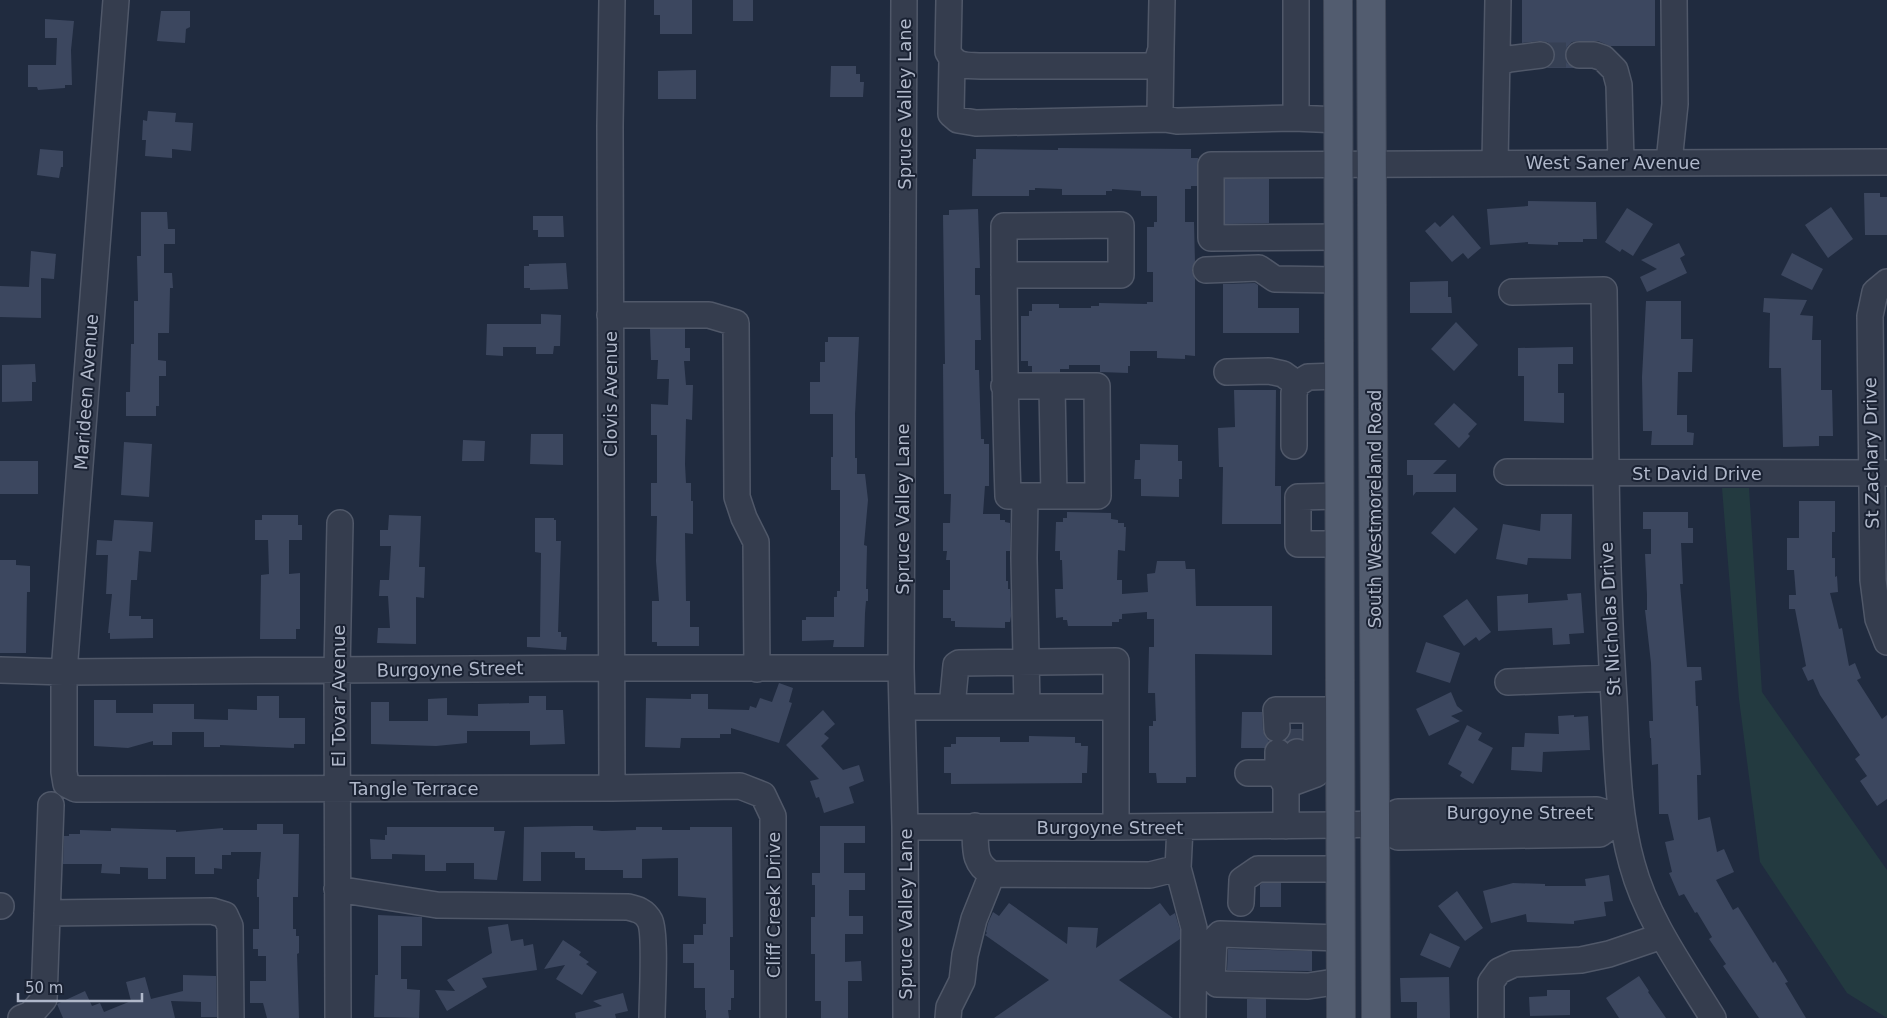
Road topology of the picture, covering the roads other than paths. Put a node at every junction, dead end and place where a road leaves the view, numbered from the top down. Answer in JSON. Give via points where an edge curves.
{"nodes":[{"id":1,"x":116,"y":0,"type":"edge"},
{"id":2,"x":612,"y":0,"type":"edge"},
{"id":3,"x":904,"y":0,"type":"edge"},
{"id":4,"x":948,"y":0,"type":"edge"},
{"id":5,"x":1162,"y":0,"type":"edge"},
{"id":6,"x":1296,"y":0,"type":"edge"},
{"id":7,"x":1338,"y":0,"type":"edge"},
{"id":8,"x":1371,"y":0,"type":"edge"},
{"id":9,"x":1498,"y":0,"type":"edge"},
{"id":10,"x":1674,"y":0,"type":"edge"},
{"id":11,"x":1161,"y":49,"type":"junction"},
{"id":12,"x":1579,"y":55,"type":"tunnel mouth"},
{"id":13,"x":1540,"y":56,"type":"tunnel mouth"},
{"id":14,"x":952,"y":60,"type":"junction"},
{"id":15,"x":1497,"y":64,"type":"junction"},
{"id":16,"x":1294,"y":118,"type":"junction"},
{"id":17,"x":1165,"y":119,"type":"junction"},
{"id":18,"x":1339,"y":120,"type":"junction"},
{"id":19,"x":1495,"y":162,"type":"junction"},
{"id":20,"x":1621,"y":162,"type":"junction"},
{"id":21,"x":1669,"y":162,"type":"junction"},
{"id":22,"x":1887,"y":162,"type":"edge"},
{"id":23,"x":1373,"y":163,"type":"junction"},
{"id":24,"x":1339,"y":164,"type":"junction"},
{"id":25,"x":1339,"y":236,"type":"junction"},
{"id":26,"x":1206,"y":270,"type":"dead end"},
{"id":27,"x":1004,"y":275,"type":"junction"},
{"id":28,"x":1338,"y":280,"type":"junction"},
{"id":29,"x":1881,"y":287,"type":"edge"},
{"id":30,"x":1512,"y":292,"type":"dead end"},
{"id":31,"x":610,"y":315,"type":"junction"},
{"id":32,"x":1227,"y":372,"type":"dead end"},
{"id":33,"x":1339,"y":376,"type":"junction"},
{"id":34,"x":1297,"y":384,"type":"junction"},
{"id":35,"x":1004,"y":386,"type":"junction"},
{"id":36,"x":1052,"y":386,"type":"junction"},
{"id":37,"x":1294,"y":446,"type":"dead end"},
{"id":38,"x":1507,"y":472,"type":"dead end"},
{"id":39,"x":1606,"y":472,"type":"junction"},
{"id":40,"x":1879,"y":473,"type":"edge"},
{"id":41,"x":1025,"y":496,"type":"junction"},
{"id":42,"x":1054,"y":496,"type":"junction"},
{"id":43,"x":1340,"y":496,"type":"junction"},
{"id":44,"x":340,"y":523,"type":"dead end"},
{"id":45,"x":1340,"y":544,"type":"junction"},
{"id":46,"x":1887,"y":642,"type":"edge"},
{"id":47,"x":1026,"y":663,"type":"junction"},
{"id":48,"x":610,"y":668,"type":"junction"},
{"id":49,"x":901,"y":668,"type":"junction"},
{"id":50,"x":757,"y":669,"type":"junction"},
{"id":51,"x":0,"y":670,"type":"edge"},
{"id":52,"x":337,"y":670,"type":"junction"},
{"id":53,"x":64,"y":672,"type":"junction"},
{"id":54,"x":1612,"y":678,"type":"junction"},
{"id":55,"x":1508,"y":682,"type":"dead end"},
{"id":56,"x":903,"y":707,"type":"junction"},
{"id":57,"x":952,"y":707,"type":"junction"},
{"id":58,"x":1027,"y":707,"type":"junction"},
{"id":59,"x":1116,"y":707,"type":"junction"},
{"id":60,"x":1298,"y":746,"type":"junction"},
{"id":61,"x":1248,"y":774,"type":"dead end"},
{"id":62,"x":66,"y":784,"type":"joint"},
{"id":63,"x":1340,"y":784,"type":"junction"},
{"id":64,"x":338,"y":788,"type":"junction"},
{"id":65,"x":612,"y":788,"type":"junction"},
{"id":66,"x":762,"y":795,"type":"joint"},
{"id":67,"x":51,"y":805,"type":"dead end"},
{"id":68,"x":1622,"y":818,"type":"junction"},
{"id":69,"x":1375,"y":824,"type":"junction"},
{"id":70,"x":1340,"y":825,"type":"junction"},
{"id":71,"x":975,"y":826,"type":"junction"},
{"id":72,"x":1286,"y":826,"type":"junction"},
{"id":73,"x":905,"y":827,"type":"junction"},
{"id":74,"x":1116,"y":827,"type":"junction"},
{"id":75,"x":1180,"y":827,"type":"junction"},
{"id":76,"x":1178,"y":868,"type":"junction"},
{"id":77,"x":1341,"y":869,"type":"junction"},
{"id":78,"x":992,"y":874,"type":"junction"},
{"id":79,"x":337,"y":889,"type":"junction"},
{"id":80,"x":1241,"y":903,"type":"dead end"},
{"id":81,"x":47,"y":913,"type":"junction"},
{"id":82,"x":1662,"y":936,"type":"junction"},
{"id":83,"x":1341,"y":938,"type":"junction"},
{"id":84,"x":1341,"y":981,"type":"junction"},
{"id":85,"x":21,"y":1018,"type":"edge"},
{"id":86,"x":231,"y":1018,"type":"edge"},
{"id":87,"x":338,"y":1018,"type":"edge"},
{"id":88,"x":652,"y":1018,"type":"edge"},
{"id":89,"x":774,"y":1018,"type":"edge"},
{"id":90,"x":906,"y":1018,"type":"edge"},
{"id":91,"x":948,"y":1018,"type":"edge"},
{"id":92,"x":1193,"y":1018,"type":"edge"},
{"id":93,"x":1341,"y":1018,"type":"edge"},
{"id":94,"x":1376,"y":1018,"type":"edge"},
{"id":95,"x":1491,"y":1018,"type":"edge"},
{"id":96,"x":1713,"y":1018,"type":"edge"}],
"edges":[{"from":1,"to":53,"type":"street","name":"Marideen Avenue"},
{"from":2,"to":31,"type":"street","name":"Clovis Avenue"},
{"from":3,"to":49,"type":"street","name":"Spruce Valley Lane"},
{"from":4,"to":14,"type":"street","via":[[948,52]]},
{"from":5,"to":11,"type":"street"},
{"from":6,"to":16,"type":"street"},
{"from":7,"to":18,"type":"main road","name":"South Westmoreland Road"},
{"from":8,"to":23,"type":"main road","name":"South Westmoreland Road"},
{"from":9,"to":15,"type":"street"},
{"from":10,"to":21,"type":"street","via":[[1674,109]]},
{"from":11,"to":14,"type":"street","via":[[1157,62],[1149,66],[982,66],[961,65]]},
{"from":11,"to":17,"type":"street","via":[[1160,113]]},
{"from":12,"to":20,"type":"street","via":[[1603,58],[1615,70],[1619,85]]},
{"from":13,"to":15,"type":"street","via":[[1509,59]]},
{"from":14,"to":17,"type":"street","via":[[951,114],[958,120],[976,123]]},
{"from":15,"to":19,"type":"street"},
{"from":16,"to":17,"type":"street"},
{"from":16,"to":18,"type":"street"},
{"from":18,"to":24,"type":"main road","name":"South Westmoreland Road"},
{"from":19,"to":20,"type":"street","name":"West Saner Avenue"},
{"from":19,"to":23,"type":"street","name":"West Saner Avenue"},
{"from":20,"to":21,"type":"street","name":"West Saner Avenue"},
{"from":21,"to":22,"type":"street","name":"West Saner Avenue"},
{"from":23,"to":24,"type":"street","name":"West Saner Avenue"},
{"from":23,"to":69,"type":"main road","name":"South Westmoreland Road"},
{"from":24,"to":25,"type":"main road","name":"South Westmoreland Road"},
{"from":24,"to":25,"type":"street","name":"West Saner Avenue","via":[[1211,165],[1211,238]]},
{"from":25,"to":28,"type":"main road","name":"South Westmoreland Road"},
{"from":26,"to":28,"type":"street","via":[[1259,268],[1275,279]]},
{"from":27,"to":27,"type":"street","via":[[1004,226],[1121,225],[1121,275]]},
{"from":27,"to":35,"type":"street"},
{"from":28,"to":33,"type":"main road","name":"South Westmoreland Road"},
{"from":29,"to":40,"type":"street","name":"St Zachary Drive","via":[[1870,316]]},
{"from":30,"to":39,"type":"street","name":"St Nicholas Drive","via":[[1604,290]]},
{"from":31,"to":48,"type":"street","name":"Clovis Avenue"},
{"from":31,"to":50,"type":"street","via":[[709,315],[736,323],[737,497],[756,542]]},
{"from":32,"to":34,"type":"street","via":[[1269,371],[1284,374]]},
{"from":33,"to":34,"type":"street","via":[[1308,377]]},
{"from":33,"to":43,"type":"main road","name":"South Westmoreland Road"},
{"from":34,"to":37,"type":"street","via":[[1294,393]]},
{"from":35,"to":36,"type":"street"},
{"from":35,"to":41,"type":"street","via":[[1008,496]]},
{"from":36,"to":42,"type":"street"},
{"from":36,"to":42,"type":"street","via":[[1097,386],[1098,496]]},
{"from":38,"to":39,"type":"street","name":"St David Drive"},
{"from":39,"to":40,"type":"street","name":"St David Drive"},
{"from":39,"to":54,"type":"street","name":"St Nicholas Drive"},
{"from":40,"to":46,"type":"street","name":"St Zachary Drive","via":[[1873,580],[1878,619]]},
{"from":41,"to":42,"type":"street"},
{"from":41,"to":47,"type":"street"},
{"from":43,"to":45,"type":"main road","name":"South Westmoreland Road"},
{"from":43,"to":45,"type":"street","via":[[1298,497],[1298,544]]},
{"from":44,"to":52,"type":"street","name":"El Tovar Avenue"},
{"from":45,"to":60,"type":"main road","name":"South Westmoreland Road"},
{"from":47,"to":57,"type":"street","via":[[956,664]]},
{"from":47,"to":58,"type":"street"},
{"from":47,"to":59,"type":"street","via":[[1116,661]]},
{"from":48,"to":50,"type":"street","name":"Burgoyne Street"},
{"from":48,"to":52,"type":"street","name":"Burgoyne Street"},
{"from":48,"to":65,"type":"street","name":"Clovis Avenue"},
{"from":49,"to":50,"type":"street","name":"Burgoyne Street"},
{"from":49,"to":56,"type":"street","name":"Spruce Valley Lane"},
{"from":51,"to":53,"type":"street","name":"Burgoyne Street"},
{"from":52,"to":53,"type":"street","name":"Burgoyne Street"},
{"from":52,"to":64,"type":"street","name":"El Tovar Avenue"},
{"from":53,"to":62,"type":"street","name":"Marideen Avenue"},
{"from":54,"to":55,"type":"street"},
{"from":54,"to":68,"type":"street","name":"St Nicholas Drive"},
{"from":56,"to":57,"type":"street"},
{"from":56,"to":73,"type":"street","name":"Spruce Valley Lane"},
{"from":57,"to":58,"type":"street"},
{"from":58,"to":59,"type":"street"},
{"from":59,"to":74,"type":"street"},
{"from":60,"to":61,"type":"street"},
{"from":60,"to":63,"type":"main road","name":"South Westmoreland Road"},
{"from":60,"to":63,"type":"street"},
{"from":60,"to":72,"type":"street"},
{"from":62,"to":64,"type":"street","name":"Tangle Terrace","via":[[76,789]]},
{"from":63,"to":70,"type":"main road","name":"South Westmoreland Road"},
{"from":64,"to":65,"type":"street","name":"Tangle Terrace"},
{"from":64,"to":79,"type":"street","name":"El Tovar Avenue"},
{"from":65,"to":66,"type":"street","name":"Tangle Terrace","via":[[740,786]]},
{"from":66,"to":89,"type":"street","name":"Cliff Creek Drive","via":[[773,816]]},
{"from":67,"to":81,"type":"street"},
{"from":68,"to":69,"type":"street","name":"Burgoyne Street","via":[[1597,810],[1398,812]]},
{"from":68,"to":82,"type":"street","name":"St Nicholas Drive","via":[[1632,865]]},
{"from":69,"to":70,"type":"street","name":"Burgoyne Street"},
{"from":69,"to":94,"type":"main road","name":"South Westmoreland Road"},
{"from":70,"to":72,"type":"street","name":"Burgoyne Street"},
{"from":70,"to":77,"type":"main road","name":"South Westmoreland Road"},
{"from":71,"to":73,"type":"street","name":"Burgoyne Street"},
{"from":71,"to":74,"type":"street","name":"Burgoyne Street"},
{"from":71,"to":78,"type":"street","via":[[978,860],[983,869]]},
{"from":72,"to":75,"type":"street","name":"Burgoyne Street"},
{"from":73,"to":90,"type":"street","name":"Spruce Valley Lane"},
{"from":74,"to":75,"type":"street","name":"Burgoyne Street"},
{"from":75,"to":76,"type":"street"},
{"from":76,"to":78,"type":"street","via":[[1150,875]]},
{"from":76,"to":92,"type":"street","via":[[1194,928]]},
{"from":77,"to":80,"type":"street","via":[[1258,869],[1242,880]]},
{"from":77,"to":83,"type":"main road","name":"South Westmoreland Road"},
{"from":78,"to":91,"type":"street","via":[[974,919],[962,981],[949,1007]]},
{"from":79,"to":87,"type":"street","name":"El Tovar Avenue"},
{"from":79,"to":88,"type":"street","via":[[437,905],[639,909],[651,923]]},
{"from":81,"to":85,"type":"street","via":[[44,999],[31,1014]]},
{"from":81,"to":86,"type":"street","via":[[212,910],[225,915],[230,926]]},
{"from":82,"to":95,"type":"street","via":[[1581,960],[1514,964],[1499,970],[1490,982]]},
{"from":82,"to":96,"type":"street","name":"St Nicholas Drive"},
{"from":83,"to":84,"type":"main road","name":"South Westmoreland Road"},
{"from":83,"to":84,"type":"street","via":[[1220,934],[1214,940],[1212,978],[1217,984],[1308,986]]},
{"from":84,"to":93,"type":"main road","name":"South Westmoreland Road"}]}
